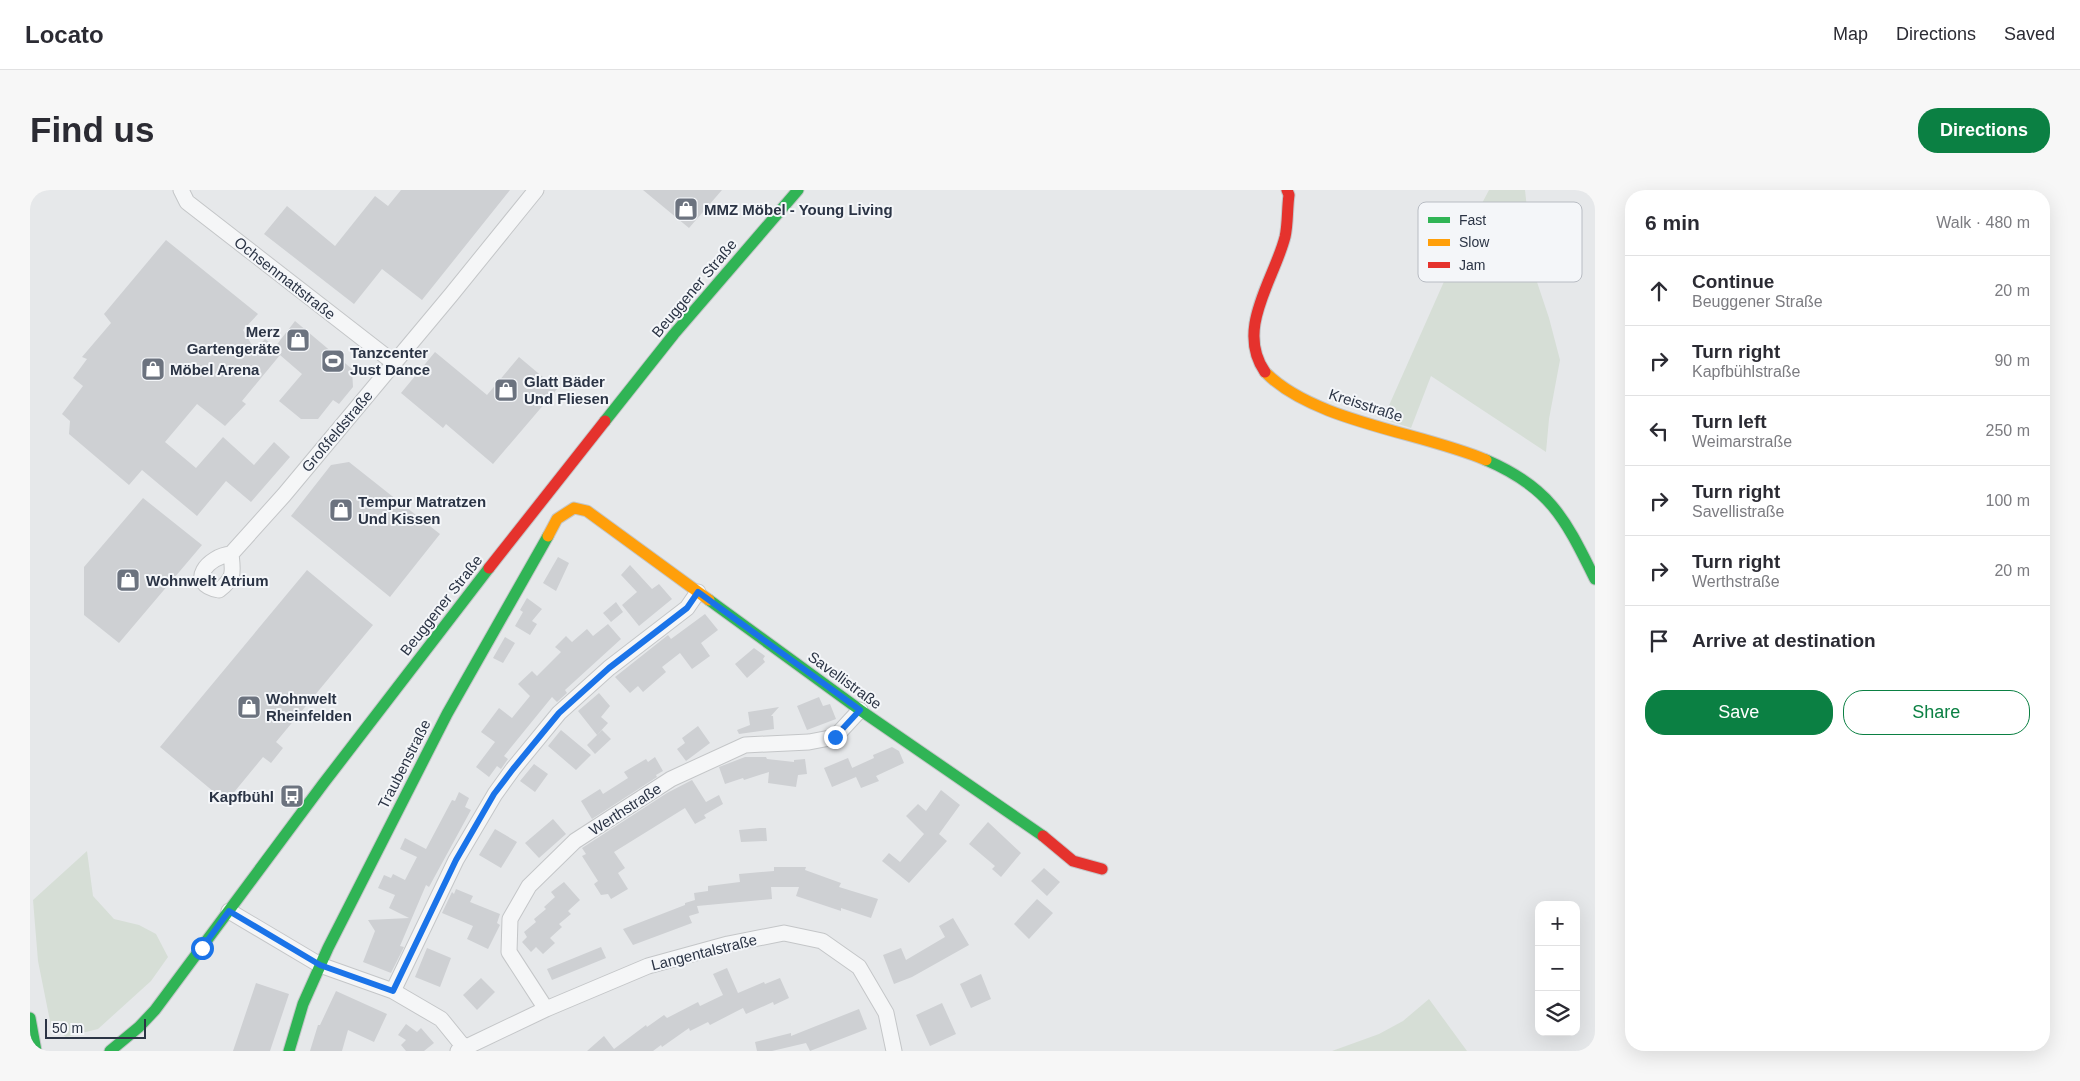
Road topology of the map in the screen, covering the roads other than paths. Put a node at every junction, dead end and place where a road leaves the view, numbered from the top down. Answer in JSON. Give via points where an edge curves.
{"nodes":[{"id":1,"x":181,"y":190,"type":"edge"},
{"id":2,"x":536,"y":190,"type":"edge"},
{"id":3,"x":798,"y":190,"type":"edge"},
{"id":4,"x":1287,"y":190,"type":"edge"},
{"id":5,"x":394,"y":362,"type":"junction"},
{"id":6,"x":574,"y":508,"type":"joint"},
{"id":7,"x":231,"y":554,"type":"dead end"},
{"id":8,"x":1595,"y":579,"type":"edge"},
{"id":9,"x":698,"y":592,"type":"junction"},
{"id":10,"x":860,"y":710,"type":"junction"},
{"id":11,"x":1102,"y":869,"type":"dead end"},
{"id":12,"x":229,"y":911,"type":"junction"},
{"id":13,"x":320,"y":965,"type":"junction"},
{"id":14,"x":393,"y":991,"type":"junction"},
{"id":15,"x":546,"y":1009,"type":"junction"},
{"id":16,"x":30,"y":1018,"type":"edge"},
{"id":17,"x":35,"y":1036,"type":"junction"},
{"id":18,"x":113,"y":1048,"type":"edge"},
{"id":19,"x":49,"y":1050,"type":"edge"},
{"id":20,"x":463,"y":1050,"type":"edge"},
{"id":21,"x":36,"y":1051,"type":"edge"},
{"id":22,"x":98,"y":1051,"type":"edge"},
{"id":23,"x":289,"y":1051,"type":"edge"},
{"id":24,"x":894,"y":1051,"type":"edge"}],
"edges":[{"from":1,"to":5,"type":"street","name":"Ochsenmattstraße","via":[[187,202]]},
{"from":2,"to":5,"type":"street","name":"Großfeldstraße"},
{"from":3,"to":12,"type":"street","name":"Beuggener Straße","via":[[674,334],[496,558]]},
{"from":4,"to":8,"type":"street","name":"Kreisstraße","via":[[1285,236],[1254,323],[1256,353],[1266,374],[1305,400],[1365,422],[1460,450],[1501,466],[1531,484],[1548,499],[1564,522]]},
{"from":5,"to":7,"type":"street","name":"Großfeldstraße"},
{"from":6,"to":9,"type":"street","name":"Savellistraße","via":[[587,511]]},
{"from":6,"to":13,"type":"street","name":"Traubenstraße","via":[[557,520],[448,714]]},
{"from":9,"to":10,"type":"street","name":"Savellistraße"},
{"from":9,"to":14,"type":"street","via":[[687,608],[609,668],[559,713],[513,769],[494,794],[456,860]]},
{"from":10,"to":11,"type":"street","name":"Savellistraße","via":[[1034,828],[1073,861]]},
{"from":10,"to":15,"type":"street","name":"Werthstraße","via":[[835,737],[809,742],[745,745],[671,779],[575,841],[529,886],[510,920],[509,952]]},
{"from":12,"to":13,"type":"street"},
{"from":12,"to":18,"type":"street","name":"Beuggener Straße","via":[[155,1010]]},
{"from":13,"to":14,"type":"street"},
{"from":13,"to":23,"type":"street","name":"Traubenstraße","via":[[303,1004]]},
{"from":14,"to":20,"type":"street","via":[[441,1019]]},
{"from":15,"to":20,"type":"street","name":"Langentalstraße"},
{"from":15,"to":24,"type":"street","name":"Langentalstraße","via":[[648,966],[728,944],[784,933],[822,941],[859,967],[886,1013]]},
{"from":16,"to":17,"type":"street"},
{"from":17,"to":19,"type":"street"},
{"from":17,"to":21,"type":"street"},
{"from":18,"to":22,"type":"street","name":"Beuggener Straße"}]}
